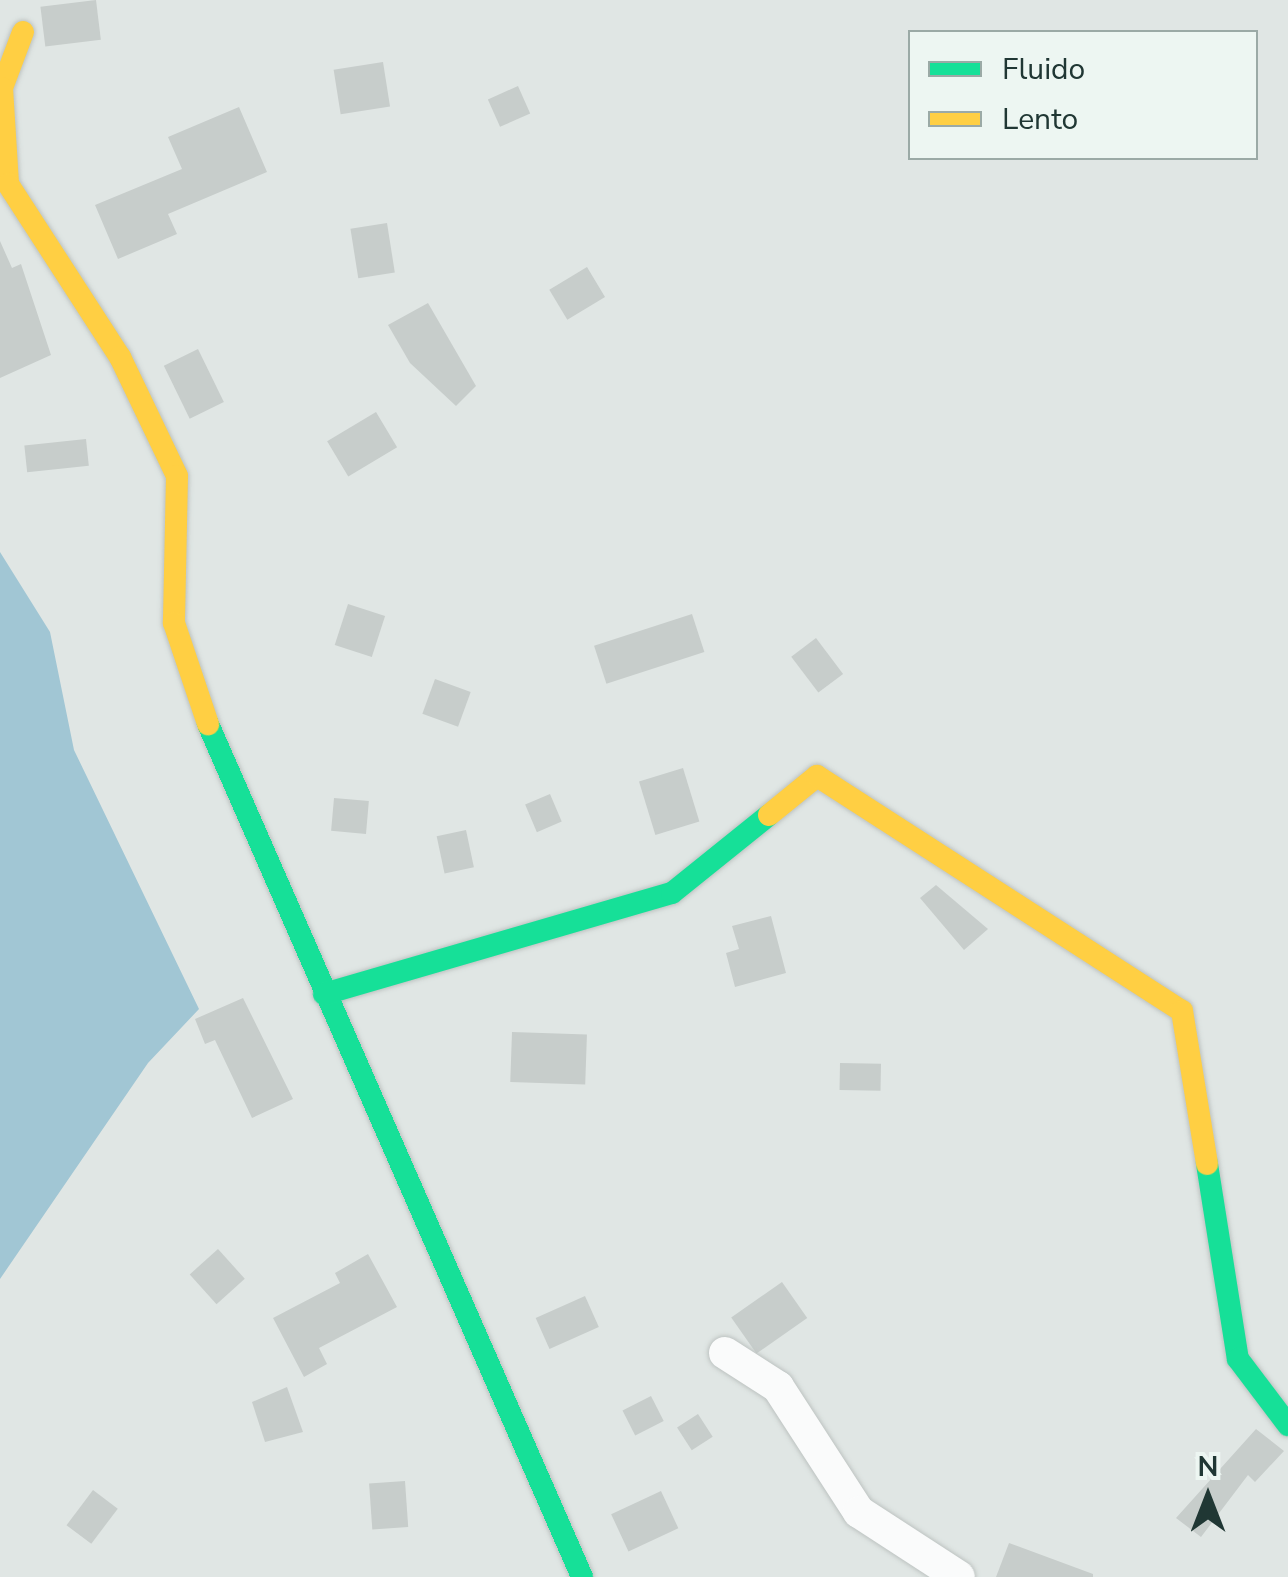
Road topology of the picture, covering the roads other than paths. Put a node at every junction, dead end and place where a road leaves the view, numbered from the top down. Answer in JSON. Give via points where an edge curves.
{"nodes":[{"id":1,"x":23,"y":32,"type":"dead end"},
{"id":2,"x":324,"y":994,"type":"junction"},
{"id":3,"x":725,"y":1353,"type":"dead end"},
{"id":4,"x":1288,"y":1425,"type":"edge"},
{"id":5,"x":582,"y":1577,"type":"edge"},
{"id":6,"x":959,"y":1577,"type":"edge"}],
"edges":[{"from":1,"to":2,"type":"street","via":[[2,88],[8,184],[120,357],[177,476],[174,623],[228,784]]},
{"from":2,"to":4,"type":"street","via":[[672,894],[816,776],[1182,1011],[1238,1359]]},
{"from":2,"to":5,"type":"street"},
{"from":3,"to":6,"type":"street","via":[[778,1387],[859,1512]]}]}
